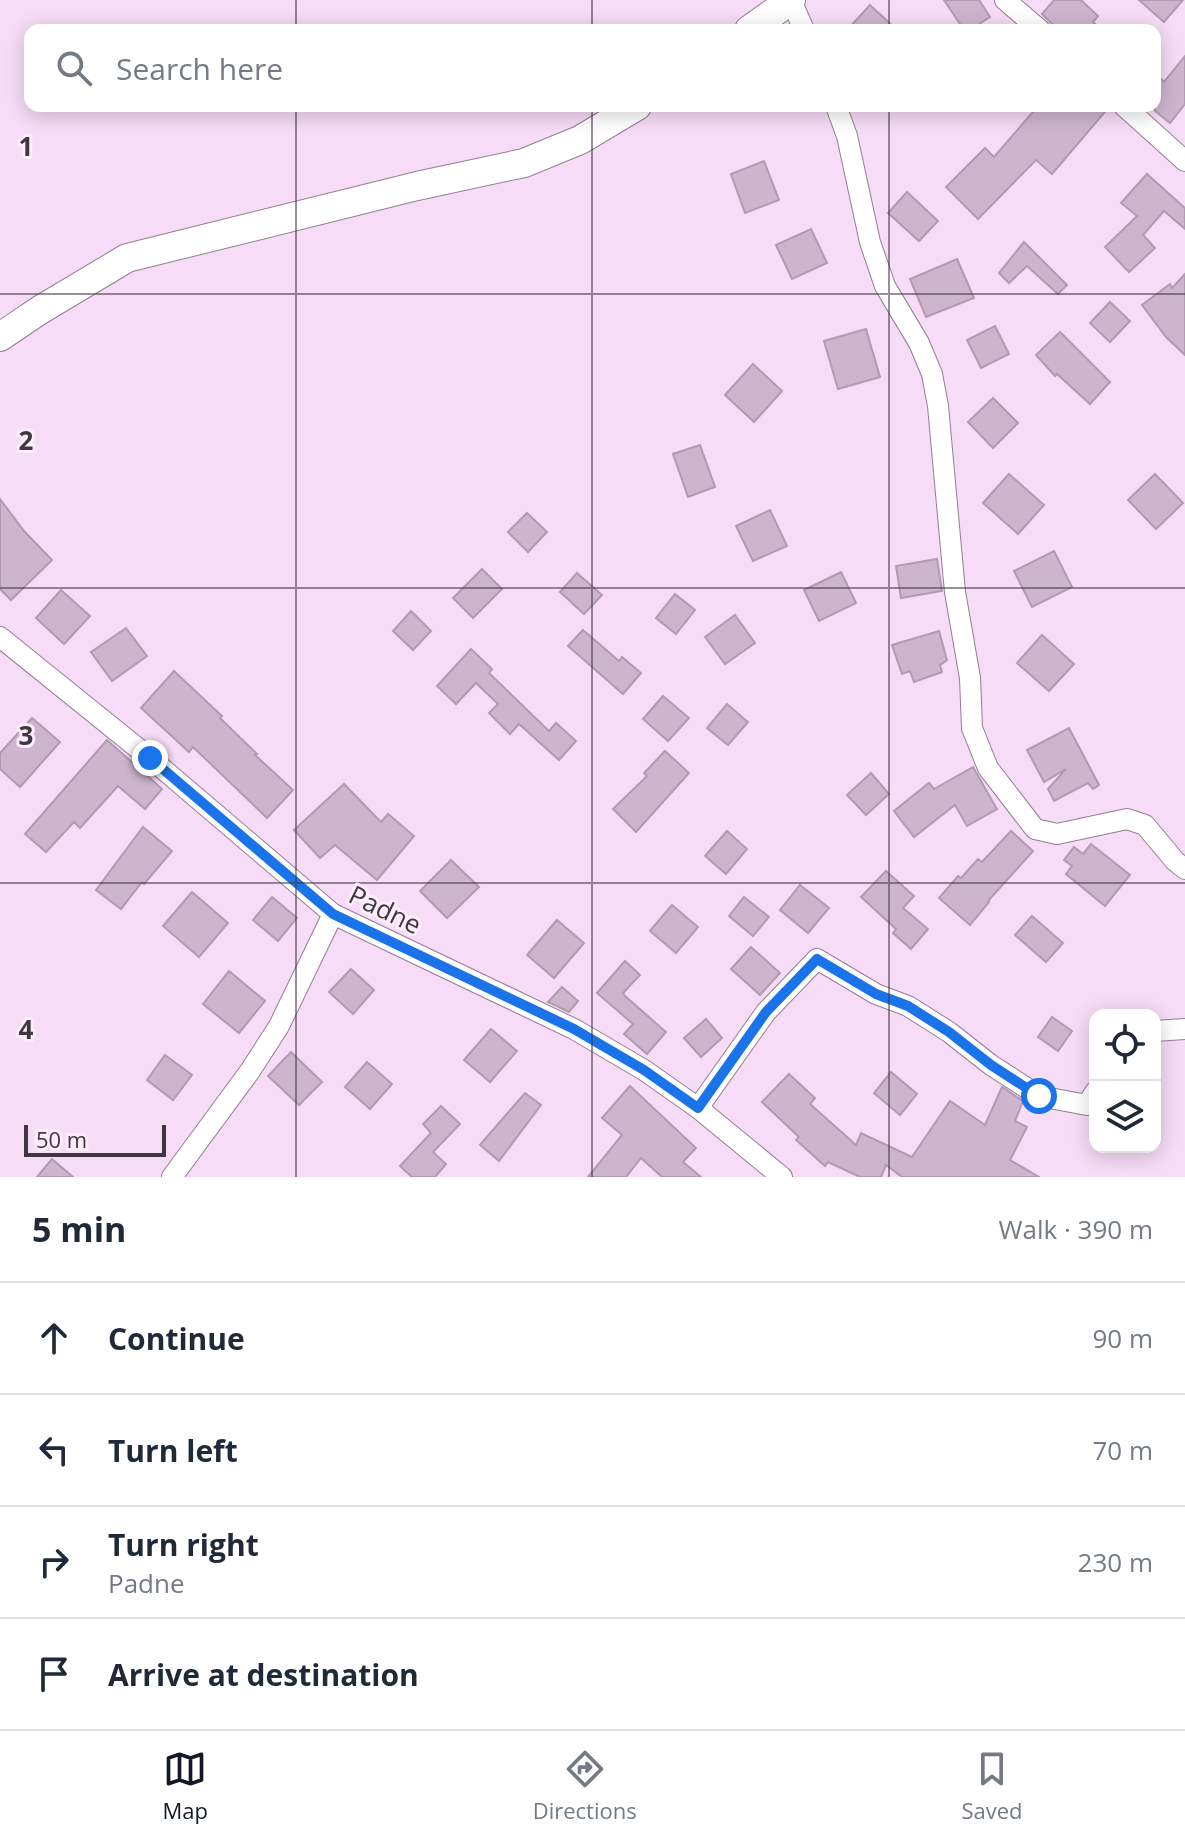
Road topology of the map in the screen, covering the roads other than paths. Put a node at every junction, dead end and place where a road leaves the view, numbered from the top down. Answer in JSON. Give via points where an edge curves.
{"nodes":[{"id":1,"x":791,"y":0,"type":"edge"},
{"id":2,"x":1005,"y":0,"type":"edge"},
{"id":3,"x":757,"y":24,"type":"edge"},
{"id":4,"x":801,"y":24,"type":"edge"},
{"id":5,"x":1033,"y":24,"type":"edge"},
{"id":6,"x":627,"y":112,"type":"edge"},
{"id":7,"x":838,"y":112,"type":"edge"},
{"id":8,"x":1131,"y":112,"type":"edge"},
{"id":9,"x":1185,"y":161,"type":"edge"},
{"id":10,"x":0,"y":337,"type":"edge"},
{"id":11,"x":0,"y":637,"type":"edge"},
{"id":12,"x":1185,"y":869,"type":"edge"},
{"id":13,"x":333,"y":914,"type":"junction"},
{"id":14,"x":1185,"y":1029,"type":"edge"},
{"id":15,"x":1161,"y":1031,"type":"edge"},
{"id":16,"x":1089,"y":1102,"type":"edge"},
{"id":17,"x":698,"y":1108,"type":"junction"},
{"id":18,"x":172,"y":1177,"type":"edge"},
{"id":19,"x":782,"y":1177,"type":"edge"}],
"edges":[{"from":1,"to":3,"type":"main road"},
{"from":1,"to":4,"type":"street"},
{"from":2,"to":5,"type":"street"},
{"from":6,"to":10,"type":"main road","via":[[580,140],[524,163],[127,258]]},
{"from":7,"to":12,"type":"street","via":[[885,286],[932,374],[972,728],[988,768],[1035,829],[1057,834],[1127,819],[1145,825]]},
{"from":8,"to":9,"type":"street"},
{"from":11,"to":13,"type":"street","name":"Padne"},
{"from":13,"to":17,"type":"street","name":"Padne","via":[[574,1029]]},
{"from":13,"to":18,"type":"street","via":[[279,1026]]},
{"from":14,"to":15,"type":"street"},
{"from":16,"to":17,"type":"street","via":[[1039,1096],[919,1013],[817,959],[766,1012]]},
{"from":17,"to":19,"type":"street","name":"Padne"}]}
